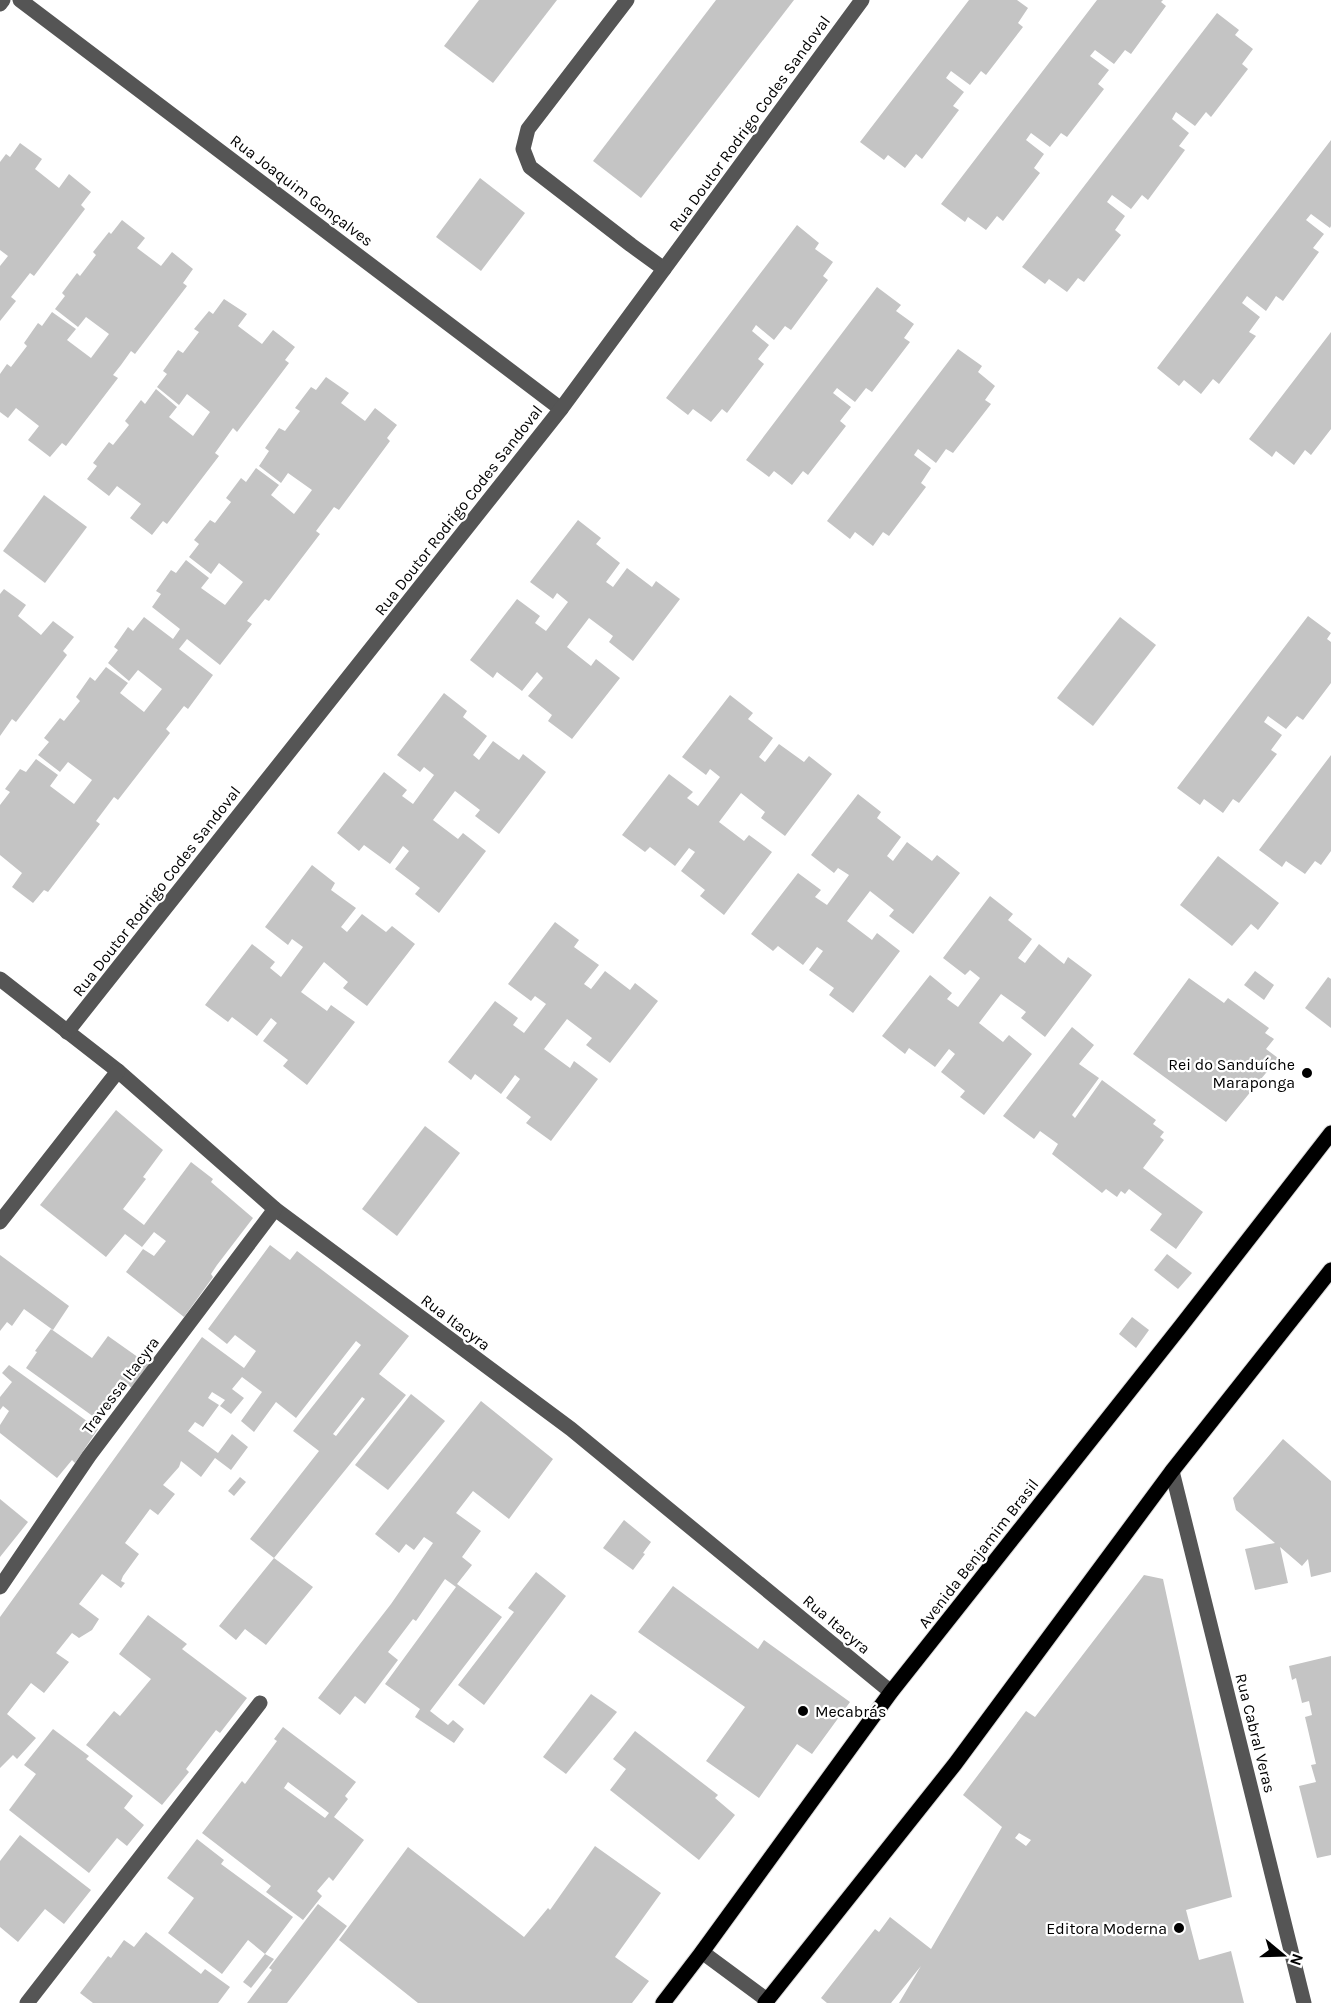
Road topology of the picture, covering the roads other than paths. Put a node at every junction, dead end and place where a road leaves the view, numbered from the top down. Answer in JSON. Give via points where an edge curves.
{"nodes":[{"id":1,"x":20,"y":0,"type":"edge"},
{"id":2,"x":627,"y":0,"type":"edge"},
{"id":3,"x":862,"y":0,"type":"edge"},
{"id":4,"x":664,"y":269,"type":"junction"},
{"id":5,"x":561,"y":409,"type":"junction"},
{"id":6,"x":0,"y":980,"type":"edge"},
{"id":7,"x":67,"y":1032,"type":"junction"},
{"id":8,"x":118,"y":1071,"type":"junction"},
{"id":9,"x":1331,"y":1133,"type":"edge"},
{"id":10,"x":275,"y":1209,"type":"junction"},
{"id":11,"x":0,"y":1222,"type":"edge"},
{"id":12,"x":1331,"y":1270,"type":"edge"},
{"id":13,"x":1172,"y":1471,"type":"junction"},
{"id":14,"x":0,"y":1587,"type":"edge"},
{"id":15,"x":891,"y":1692,"type":"junction"},
{"id":16,"x":260,"y":1703,"type":"dead end"},
{"id":17,"x":702,"y":1952,"type":"junction"},
{"id":18,"x":766,"y":2002,"type":"edge"},
{"id":19,"x":27,"y":2003,"type":"edge"},
{"id":20,"x":663,"y":2003,"type":"edge"},
{"id":21,"x":1304,"y":2003,"type":"edge"}],
"edges":[{"from":1,"to":5,"type":"street","name":"Rua Joaquim Gonçalves"},
{"from":2,"to":4,"type":"street","via":[[528,129],[523,149],[530,167]]},
{"from":3,"to":4,"type":"street","name":"Rua Doutor Rodrigo Codes Sandoval"},
{"from":4,"to":5,"type":"street","name":"Rua Doutor Rodrigo Codes Sandoval"},
{"from":5,"to":7,"type":"street","name":"Rua Doutor Rodrigo Codes Sandoval"},
{"from":6,"to":7,"type":"street","name":"Rua Itacyra"},
{"from":7,"to":8,"type":"street","name":"Rua Itacyra"},
{"from":8,"to":10,"type":"street","name":"Rua Itacyra"},
{"from":8,"to":11,"type":"street"},
{"from":9,"to":15,"type":"main road","name":"Avenida Benjamim Brasil"},
{"from":10,"to":14,"type":"street","name":"Travessa Itacyra","via":[[89,1456]]},
{"from":10,"to":15,"type":"street","name":"Rua Itacyra","via":[[571,1429]]},
{"from":12,"to":13,"type":"main road"},
{"from":13,"to":18,"type":"main road","via":[[955,1764]]},
{"from":13,"to":21,"type":"street","name":"Rua Cabral Veras"},
{"from":15,"to":17,"type":"main road","name":"Avenida Benjamim Brasil"},
{"from":16,"to":19,"type":"street"},
{"from":17,"to":18,"type":"street"},
{"from":17,"to":20,"type":"main road","name":"Avenida Benjamim Brasil"}]}
